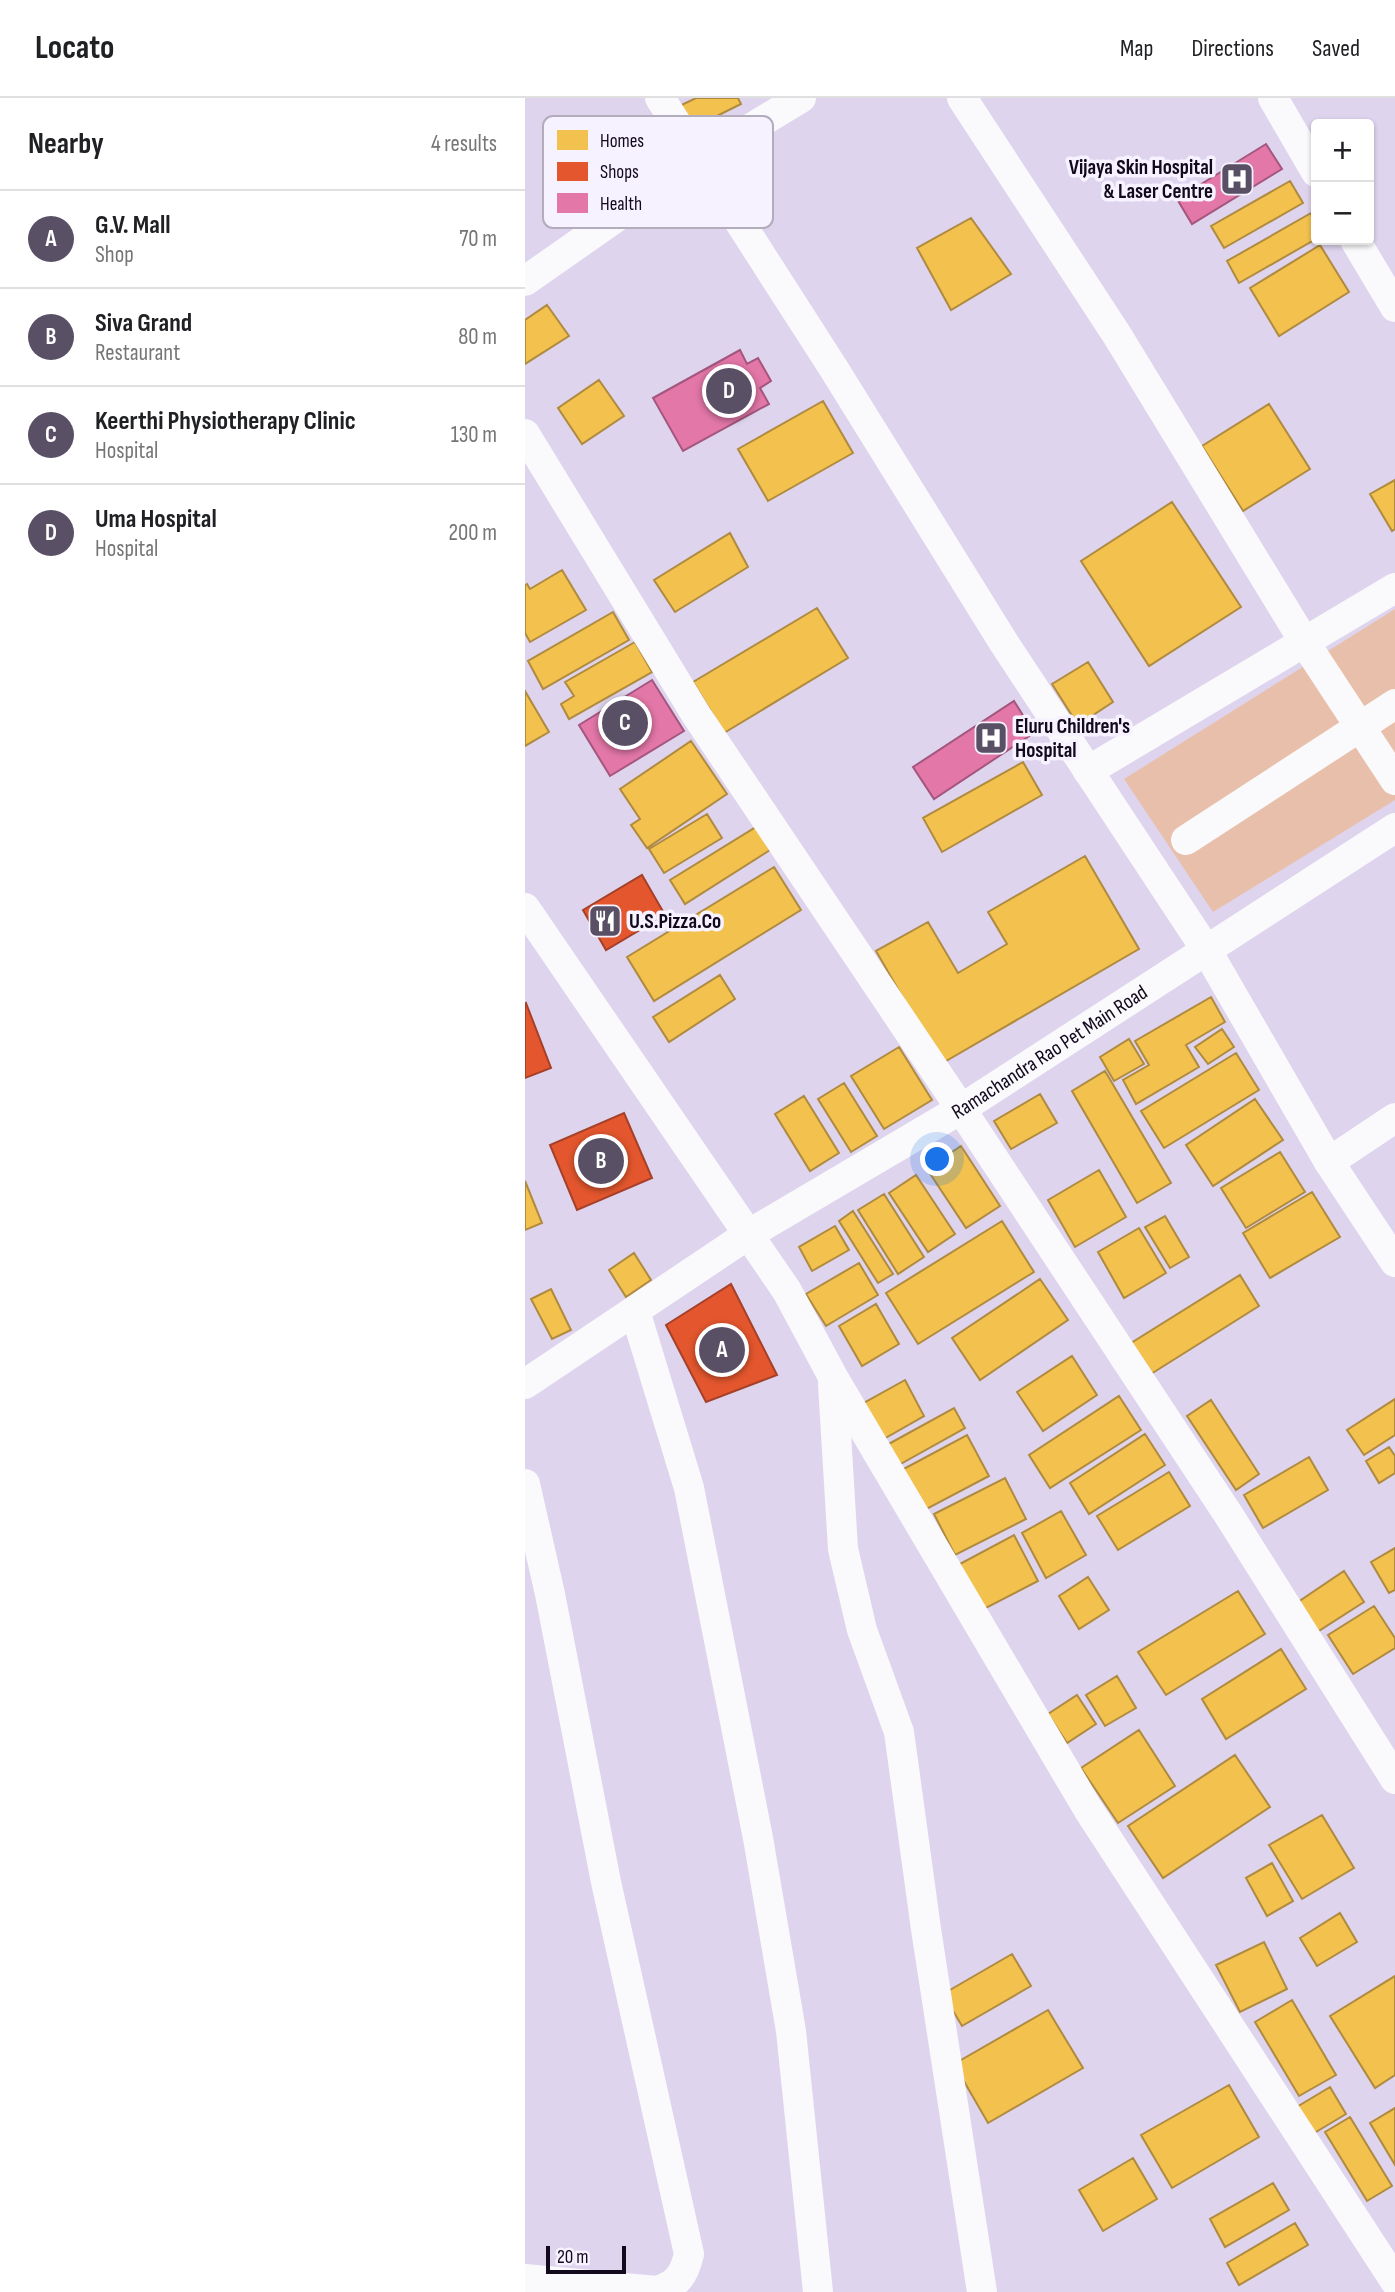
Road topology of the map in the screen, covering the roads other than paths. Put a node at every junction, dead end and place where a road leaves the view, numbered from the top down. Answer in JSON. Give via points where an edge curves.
{"nodes":[{"id":1,"x":660,"y":98,"type":"edge"},
{"id":2,"x":801,"y":98,"type":"edge"},
{"id":3,"x":962,"y":98,"type":"edge"},
{"id":4,"x":1273,"y":98,"type":"edge"},
{"id":5,"x":671,"y":116,"type":"edge"},
{"id":6,"x":771,"y":116,"type":"edge"},
{"id":7,"x":1311,"y":163,"type":"edge"},
{"id":8,"x":600,"y":228,"type":"edge"},
{"id":9,"x":743,"y":228,"type":"edge"},
{"id":10,"x":1358,"y":245,"type":"edge"},
{"id":11,"x":525,"y":281,"type":"edge"},
{"id":12,"x":1395,"y":307,"type":"edge"},
{"id":13,"x":525,"y":434,"type":"edge"},
{"id":14,"x":1395,"y":588,"type":"edge"},
{"id":15,"x":1305,"y":643,"type":"junction"},
{"id":16,"x":1395,"y":704,"type":"edge"},
{"id":17,"x":1360,"y":726,"type":"junction"},
{"id":18,"x":1088,"y":771,"type":"junction"},
{"id":19,"x":1395,"y":780,"type":"edge"},
{"id":20,"x":1395,"y":828,"type":"edge"},
{"id":21,"x":1187,"y":840,"type":"dead end"},
{"id":22,"x":525,"y":908,"type":"edge"},
{"id":23,"x":1207,"y":951,"type":"junction"},
{"id":24,"x":961,"y":1109,"type":"junction"},
{"id":25,"x":1395,"y":1118,"type":"edge"},
{"id":26,"x":1329,"y":1161,"type":"junction"},
{"id":27,"x":749,"y":1234,"type":"junction"},
{"id":28,"x":1395,"y":1262,"type":"edge"},
{"id":29,"x":635,"y":1311,"type":"junction"},
{"id":30,"x":833,"y":1377,"type":"junction"},
{"id":31,"x":525,"y":1384,"type":"edge"},
{"id":32,"x":525,"y":1485,"type":"edge"},
{"id":33,"x":1395,"y":1779,"type":"edge"},
{"id":34,"x":525,"y":2279,"type":"edge"},
{"id":35,"x":1395,"y":2281,"type":"edge"},
{"id":36,"x":818,"y":2292,"type":"edge"},
{"id":37,"x":982,"y":2292,"type":"edge"}],
"edges":[{"from":1,"to":5,"type":"street"},
{"from":2,"to":6,"type":"street"},
{"from":3,"to":15,"type":"street","via":[[1117,335]]},
{"from":4,"to":7,"type":"street"},
{"from":8,"to":11,"type":"street"},
{"from":9,"to":18,"type":"street"},
{"from":10,"to":12,"type":"street"},
{"from":13,"to":24,"type":"street","via":[[697,716]]},
{"from":14,"to":15,"type":"street"},
{"from":15,"to":17,"type":"street"},
{"from":15,"to":18,"type":"street"},
{"from":16,"to":17,"type":"street"},
{"from":17,"to":19,"type":"street"},
{"from":17,"to":21,"type":"street"},
{"from":18,"to":23,"type":"street"},
{"from":20,"to":23,"type":"street","name":"Ramachandra Rao Pet Main Road"},
{"from":22,"to":27,"type":"street"},
{"from":23,"to":24,"type":"street","name":"Ramachandra Rao Pet Main Road"},
{"from":23,"to":26,"type":"street"},
{"from":24,"to":27,"type":"street","name":"Ramachandra Rao Pet Main Road"},
{"from":24,"to":33,"type":"street","via":[[1228,1514]]},
{"from":25,"to":26,"type":"street"},
{"from":26,"to":28,"type":"street"},
{"from":27,"to":29,"type":"street","name":"Ramachandra Rao Pet Main Road"},
{"from":27,"to":30,"type":"street","via":[[787,1291]]},
{"from":29,"to":31,"type":"street","name":"Ramachandra Rao Pet Main Road"},
{"from":29,"to":36,"type":"street","via":[[689,1488],[758,1838],[791,2031]]},
{"from":30,"to":35,"type":"street","via":[[1088,1809]]},
{"from":30,"to":37,"type":"street","via":[[843,1549],[862,1630],[899,1732]]},
{"from":32,"to":34,"type":"street","via":[[606,1882],[689,2254],[685,2272],[670,2287],[657,2291]]}]}
